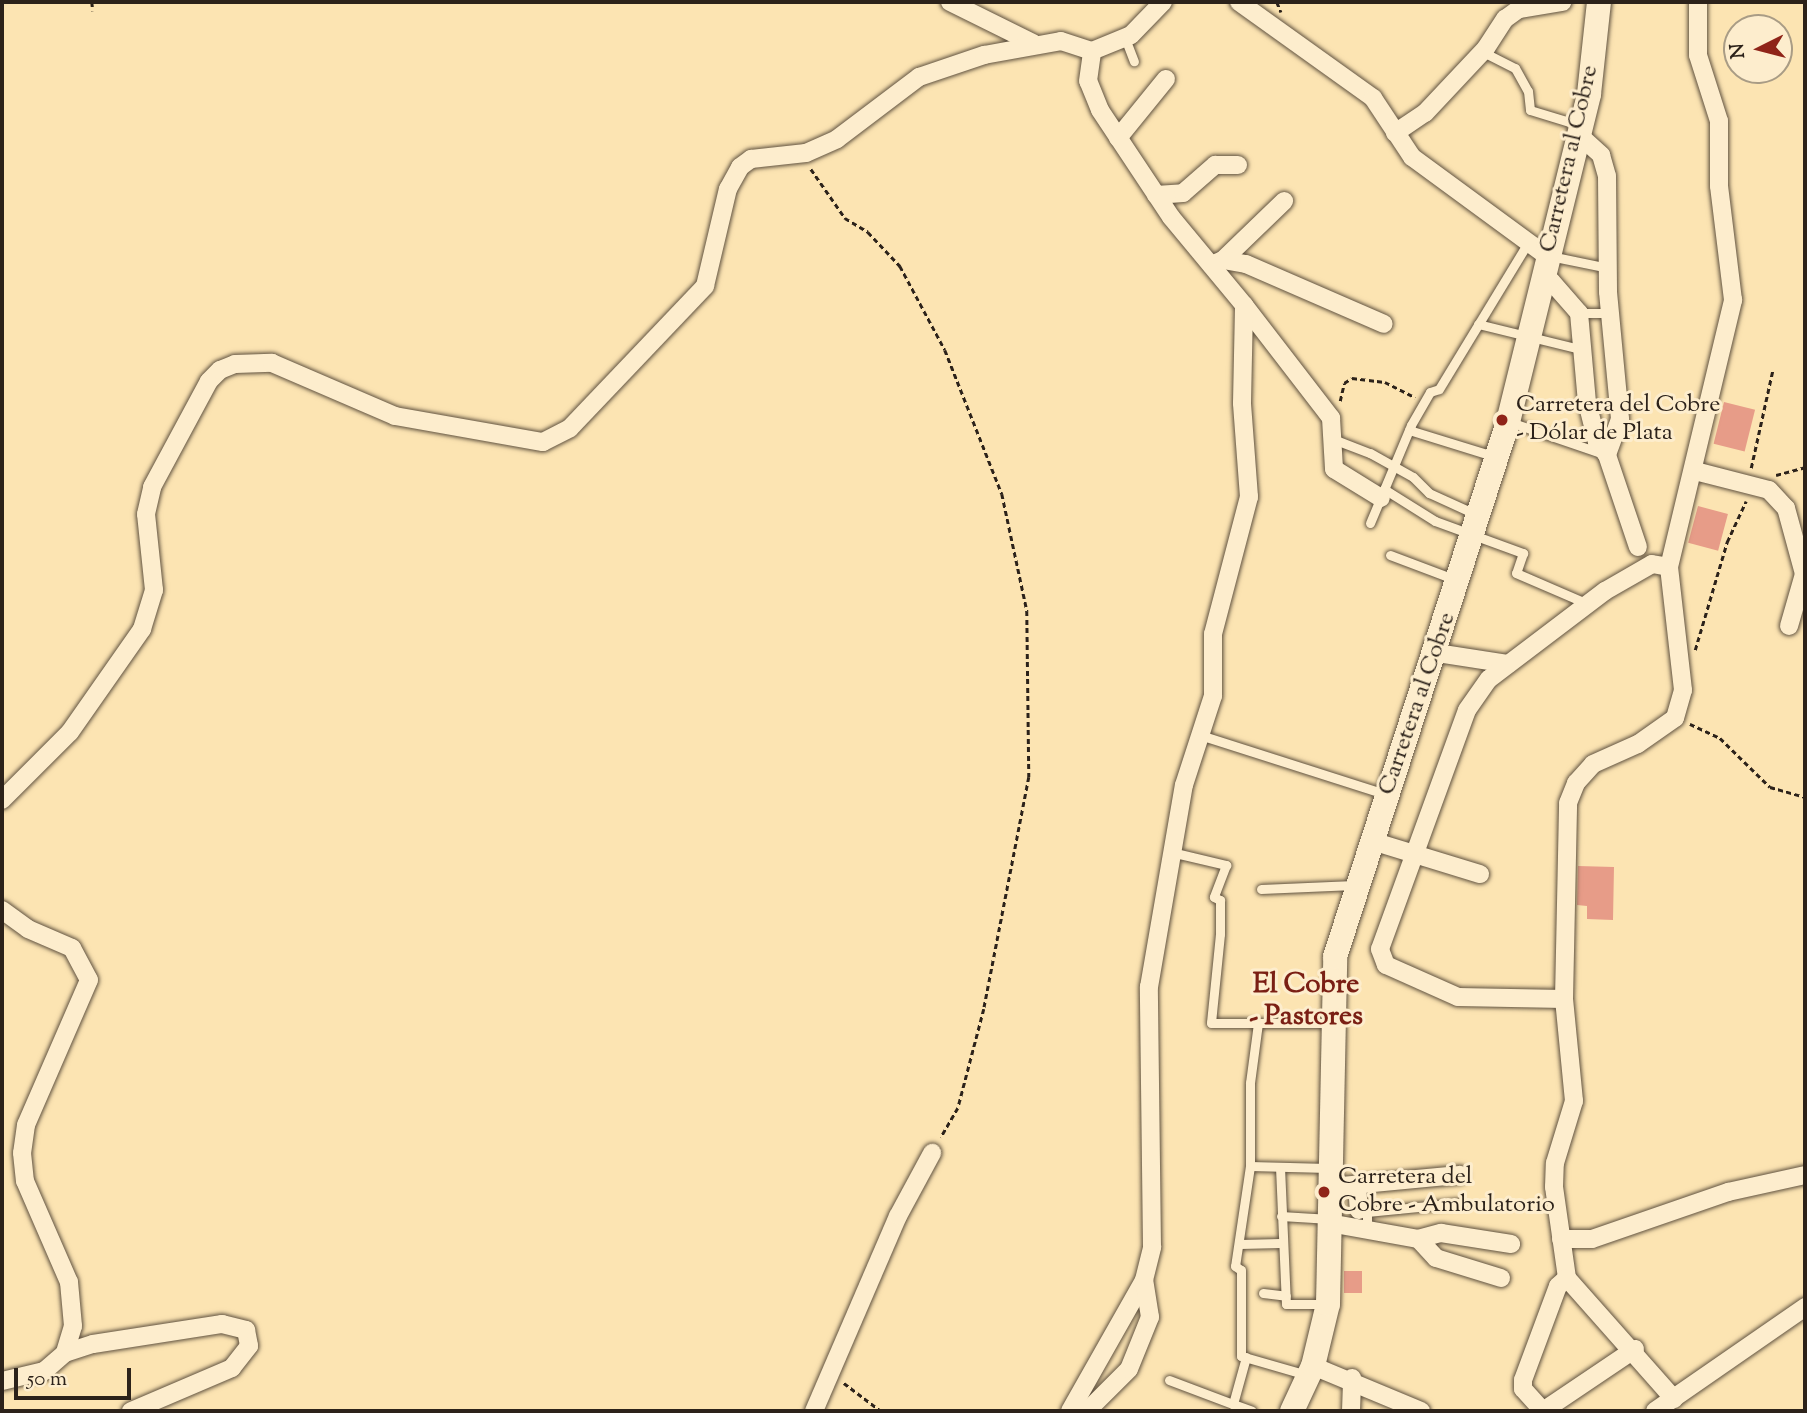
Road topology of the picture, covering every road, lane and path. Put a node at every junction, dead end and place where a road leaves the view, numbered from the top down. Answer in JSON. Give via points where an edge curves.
{"nodes":[{"id":1,"x":92,"y":2,"type":"edge"},
{"id":2,"x":950,"y":2,"type":"edge"},
{"id":3,"x":1163,"y":2,"type":"edge"},
{"id":4,"x":1239,"y":2,"type":"edge"},
{"id":5,"x":1562,"y":2,"type":"edge"},
{"id":6,"x":1599,"y":2,"type":"edge"},
{"id":7,"x":1698,"y":2,"type":"edge"},
{"id":8,"x":93,"y":11,"type":"dead end"},
{"id":9,"x":1125,"y":38,"type":"junction"},
{"id":10,"x":1033,"y":43,"type":"junction"},
{"id":11,"x":1092,"y":51,"type":"junction"},
{"id":12,"x":1483,"y":52,"type":"junction"},
{"id":13,"x":1134,"y":61,"type":"dead end"},
{"id":14,"x":1166,"y":79,"type":"dead end"},
{"id":15,"x":1580,"y":130,"type":"junction"},
{"id":16,"x":1395,"y":133,"type":"junction"},
{"id":17,"x":1118,"y":138,"type":"junction"},
{"id":18,"x":806,"y":153,"type":"junction"},
{"id":19,"x":1238,"y":164,"type":"dead end"},
{"id":20,"x":1156,"y":195,"type":"junction"},
{"id":21,"x":1284,"y":201,"type":"dead end"},
{"id":22,"x":1539,"y":259,"type":"junction"},
{"id":23,"x":1217,"y":263,"type":"junction"},
{"id":24,"x":1610,"y":269,"type":"junction"},
{"id":25,"x":1244,"y":305,"type":"junction"},
{"id":26,"x":1579,"y":313,"type":"junction"},
{"id":27,"x":1614,"y":313,"type":"junction"},
{"id":28,"x":1384,"y":324,"type":"dead end"},
{"id":29,"x":1478,"y":324,"type":"junction"},
{"id":30,"x":1527,"y":340,"type":"junction"},
{"id":31,"x":1275,"y":346,"type":"junction"},
{"id":32,"x":1584,"y":350,"type":"junction"},
{"id":33,"x":1243,"y":365,"type":"junction"},
{"id":34,"x":1773,"y":369,"type":"dead end"},
{"id":35,"x":1424,"y":401,"type":"junction"},
{"id":36,"x":1339,"y":407,"type":"dead end"},
{"id":37,"x":1508,"y":422,"type":"junction"},
{"id":38,"x":1409,"y":429,"type":"junction"},
{"id":39,"x":1334,"y":439,"type":"junction"},
{"id":40,"x":1607,"y":455,"type":"junction"},
{"id":41,"x":1498,"y":457,"type":"junction"},
{"id":42,"x":1394,"y":466,"type":"junction"},
{"id":43,"x":1805,"y":467,"type":"edge"},
{"id":44,"x":1695,"y":471,"type":"junction"},
{"id":45,"x":1738,"y":482,"type":"junction"},
{"id":46,"x":1757,"y":487,"type":"junction"},
{"id":47,"x":1382,"y":493,"type":"junction"},
{"id":48,"x":1370,"y":523,"type":"dead end"},
{"id":49,"x":1476,"y":526,"type":"junction"},
{"id":50,"x":1638,"y":547,"type":"dead end"},
{"id":51,"x":1390,"y":555,"type":"dead end"},
{"id":52,"x":1669,"y":567,"type":"junction"},
{"id":53,"x":1460,"y":581,"type":"junction"},
{"id":54,"x":1588,"y":604,"type":"junction"},
{"id":55,"x":1789,"y":626,"type":"dead end"},
{"id":56,"x":1437,"y":653,"type":"junction"},
{"id":57,"x":1508,"y":664,"type":"junction"},
{"id":58,"x":1681,"y":670,"type":"junction"},
{"id":59,"x":1675,"y":718,"type":"junction"},
{"id":60,"x":1200,"y":735,"type":"junction"},
{"id":61,"x":1387,"y":794,"type":"junction"},
{"id":62,"x":1805,"y":797,"type":"edge"},
{"id":63,"x":2,"y":800,"type":"edge"},
{"id":64,"x":1372,"y":841,"type":"junction"},
{"id":65,"x":1170,"y":851,"type":"junction"},
{"id":66,"x":1415,"y":854,"type":"junction"},
{"id":67,"x":1480,"y":874,"type":"dead end"},
{"id":68,"x":1358,"y":885,"type":"junction"},
{"id":69,"x":1261,"y":889,"type":"dead end"},
{"id":70,"x":2,"y":910,"type":"edge"},
{"id":71,"x":1564,"y":999,"type":"junction"},
{"id":72,"x":1258,"y":1023,"type":"junction"},
{"id":73,"x":1330,"y":1023,"type":"junction"},
{"id":74,"x":932,"y":1153,"type":"joint"},
{"id":75,"x":1250,"y":1166,"type":"junction"},
{"id":76,"x":1280,"y":1167,"type":"junction"},
{"id":77,"x":1459,"y":1175,"type":"dead end"},
{"id":78,"x":1805,"y":1175,"type":"edge"},
{"id":79,"x":1330,"y":1178,"type":"junction"},
{"id":80,"x":1357,"y":1184,"type":"junction"},
{"id":81,"x":1459,"y":1203,"type":"dead end"},
{"id":82,"x":1359,"y":1210,"type":"dead end"},
{"id":83,"x":1281,"y":1216,"type":"junction"},
{"id":84,"x":1330,"y":1221,"type":"junction"},
{"id":85,"x":1367,"y":1231,"type":"junction"},
{"id":86,"x":1418,"y":1240,"type":"junction"},
{"id":87,"x":1561,"y":1240,"type":"junction"},
{"id":88,"x":1280,"y":1243,"type":"junction"},
{"id":89,"x":1240,"y":1244,"type":"junction"},
{"id":90,"x":1511,"y":1244,"type":"dead end"},
{"id":91,"x":1501,"y":1278,"type":"dead end"},
{"id":92,"x":1567,"y":1278,"type":"junction"},
{"id":93,"x":1144,"y":1280,"type":"junction"},
{"id":94,"x":1263,"y":1293,"type":"dead end"},
{"id":95,"x":1286,"y":1296,"type":"junction"},
{"id":96,"x":1328,"y":1304,"type":"junction"},
{"id":97,"x":1805,"y":1307,"type":"edge"},
{"id":98,"x":1634,"y":1349,"type":"junction"},
{"id":99,"x":65,"y":1353,"type":"junction"},
{"id":100,"x":1246,"y":1357,"type":"junction"},
{"id":101,"x":834,"y":1369,"type":"junction"},
{"id":102,"x":1311,"y":1371,"type":"junction"},
{"id":103,"x":1352,"y":1378,"type":"junction"},
{"id":104,"x":1169,"y":1380,"type":"dead end"},
{"id":105,"x":2,"y":1381,"type":"edge"},
{"id":106,"x":1674,"y":1399,"type":"junction"},
{"id":107,"x":1233,"y":1404,"type":"junction"},
{"id":108,"x":131,"y":1411,"type":"edge"},
{"id":109,"x":814,"y":1411,"type":"edge"},
{"id":110,"x":881,"y":1411,"type":"edge"},
{"id":111,"x":1070,"y":1411,"type":"edge"},
{"id":112,"x":1087,"y":1411,"type":"edge"},
{"id":113,"x":1252,"y":1411,"type":"edge"},
{"id":114,"x":1292,"y":1411,"type":"edge"},
{"id":115,"x":1351,"y":1411,"type":"edge"},
{"id":116,"x":1421,"y":1411,"type":"edge"},
{"id":117,"x":1543,"y":1411,"type":"edge"},
{"id":118,"x":1655,"y":1411,"type":"edge"}],
"edges":[{"from":1,"to":8,"type":"path"},
{"from":2,"to":10,"type":"street"},
{"from":3,"to":9,"type":"street"},
{"from":4,"to":16,"type":"street","via":[[1373,99]]},
{"from":5,"to":12,"type":"street","via":[[1519,9],[1505,19]]},
{"from":6,"to":15,"type":"street","name":"Carretera al Cobre"},
{"from":7,"to":44,"type":"street","via":[[1698,55],[1719,121],[1719,186],[1733,300]]},
{"from":9,"to":11,"type":"street"},
{"from":9,"to":13,"type":"lane"},
{"from":10,"to":11,"type":"street","via":[[1061,41]]},
{"from":10,"to":18,"type":"street","via":[[919,77],[837,139]]},
{"from":11,"to":17,"type":"street","via":[[1092,96]]},
{"from":12,"to":15,"type":"lane","via":[[1515,68],[1528,91],[1530,110]]},
{"from":12,"to":16,"type":"street","via":[[1424,113]]},
{"from":14,"to":17,"type":"street"},
{"from":15,"to":22,"type":"street","name":"Carretera al Cobre"},
{"from":15,"to":24,"type":"street","via":[[1605,165]]},
{"from":16,"to":22,"type":"street","via":[[1412,157]]},
{"from":17,"to":20,"type":"street"},
{"from":18,"to":63,"type":"street","via":[[751,159],[740,167],[728,189],[705,286],[570,428],[543,442],[395,415],[272,363],[235,364],[220,370],[202,393],[152,488],[146,514],[154,590],[142,629],[70,732]]},
{"from":18,"to":74,"type":"path","via":[[827,197],[900,266],[945,350],[1002,494],[1027,611],[1030,777],[1014,868],[958,1108]]},
{"from":19,"to":20,"type":"street","via":[[1215,166],[1183,193]]},
{"from":20,"to":23,"type":"street"},
{"from":21,"to":23,"type":"street"},
{"from":22,"to":24,"type":"lane"},
{"from":22,"to":26,"type":"street"},
{"from":22,"to":29,"type":"lane"},
{"from":22,"to":30,"type":"street","name":"Carretera al Cobre"},
{"from":23,"to":25,"type":"street"},
{"from":23,"to":28,"type":"street","via":[[1245,264]]},
{"from":24,"to":27,"type":"street"},
{"from":25,"to":31,"type":"street"},
{"from":25,"to":33,"type":"street"},
{"from":26,"to":27,"type":"lane"},
{"from":26,"to":32,"type":"street"},
{"from":27,"to":40,"type":"street","via":[[1620,419]]},
{"from":29,"to":30,"type":"lane"},
{"from":29,"to":35,"type":"lane","via":[[1439,388]]},
{"from":30,"to":32,"type":"lane"},
{"from":30,"to":37,"type":"street","name":"Carretera al Cobre"},
{"from":31,"to":33,"type":"street","via":[[1251,351]]},
{"from":31,"to":39,"type":"street","via":[[1331,418]]},
{"from":32,"to":40,"type":"street","via":[[1587,402],[1597,442]]},
{"from":33,"to":60,"type":"street","via":[[1249,497],[1213,634],[1216,675]]},
{"from":34,"to":45,"type":"path","via":[[1753,463]]},
{"from":35,"to":36,"type":"path","via":[[1385,382],[1352,378],[1344,383]]},
{"from":35,"to":38,"type":"lane"},
{"from":37,"to":40,"type":"lane"},
{"from":37,"to":41,"type":"street","name":"Carretera al Cobre"},
{"from":38,"to":41,"type":"lane"},
{"from":38,"to":42,"type":"lane"},
{"from":39,"to":42,"type":"lane"},
{"from":39,"to":47,"type":"street","via":[[1329,457],[1334,468]]},
{"from":40,"to":50,"type":"street"},
{"from":41,"to":49,"type":"street","name":"Carretera al Cobre"},
{"from":42,"to":47,"type":"lane"},
{"from":42,"to":49,"type":"lane"},
{"from":43,"to":46,"type":"path","via":[[1772,476]]},
{"from":44,"to":45,"type":"street"},
{"from":44,"to":52,"type":"street"},
{"from":45,"to":46,"type":"street"},
{"from":46,"to":55,"type":"street","via":[[1769,490],[1786,508],[1804,574]]},
{"from":46,"to":58,"type":"path","via":[[1734,523],[1697,647]]},
{"from":47,"to":48,"type":"lane"},
{"from":47,"to":49,"type":"lane","via":[[1435,521]]},
{"from":49,"to":53,"type":"street","name":"Carretera al Cobre"},
{"from":49,"to":54,"type":"lane","via":[[1523,553],[1517,573]]},
{"from":51,"to":53,"type":"lane"},
{"from":52,"to":54,"type":"street","via":[[1652,564]]},
{"from":52,"to":58,"type":"street"},
{"from":53,"to":56,"type":"street","name":"Carretera al Cobre"},
{"from":54,"to":57,"type":"street"},
{"from":56,"to":57,"type":"street"},
{"from":56,"to":61,"type":"street","name":"Carretera al Cobre"},
{"from":57,"to":66,"type":"street","via":[[1489,679],[1467,710]]},
{"from":58,"to":59,"type":"street","via":[[1683,690]]},
{"from":59,"to":62,"type":"path","via":[[1720,738],[1770,787]]},
{"from":59,"to":71,"type":"street","via":[[1638,744],[1593,764],[1576,783],[1565,830]]},
{"from":60,"to":61,"type":"lane"},
{"from":60,"to":65,"type":"street"},
{"from":61,"to":64,"type":"street","name":"Carretera al Cobre"},
{"from":64,"to":66,"type":"street"},
{"from":64,"to":68,"type":"street","name":"Carretera al Cobre"},
{"from":65,"to":72,"type":"lane","via":[[1226,865],[1214,897],[1220,900],[1220,934],[1212,1023]]},
{"from":65,"to":93,"type":"street","via":[[1149,987],[1152,1247]]},
{"from":66,"to":67,"type":"street"},
{"from":66,"to":71,"type":"street","via":[[1380,949],[1386,965],[1458,997]]},
{"from":68,"to":69,"type":"lane"},
{"from":68,"to":73,"type":"street","name":"Carretera al Cobre","via":[[1335,957]]},
{"from":70,"to":99,"type":"street","via":[[28,929],[72,948],[89,979],[26,1125],[22,1153],[26,1181],[69,1282],[73,1326]]},
{"from":71,"to":87,"type":"street","via":[[1574,1101],[1555,1163]]},
{"from":72,"to":73,"type":"lane"},
{"from":72,"to":75,"type":"lane","via":[[1250,1083]]},
{"from":73,"to":79,"type":"street","name":"Carretera al Cobre"},
{"from":74,"to":101,"type":"street","via":[[898,1216]]},
{"from":75,"to":76,"type":"lane"},
{"from":75,"to":89,"type":"lane"},
{"from":76,"to":79,"type":"lane"},
{"from":76,"to":83,"type":"lane"},
{"from":77,"to":80,"type":"street"},
{"from":78,"to":87,"type":"street","via":[[1728,1192],[1592,1239]]},
{"from":79,"to":80,"type":"street"},
{"from":79,"to":84,"type":"street","name":"Carretera al Cobre"},
{"from":80,"to":82,"type":"street"},
{"from":81,"to":85,"type":"lane","via":[[1367,1212]]},
{"from":83,"to":84,"type":"lane"},
{"from":83,"to":88,"type":"lane"},
{"from":84,"to":85,"type":"street"},
{"from":84,"to":96,"type":"street","name":"Carretera al Cobre"},
{"from":85,"to":86,"type":"street"},
{"from":86,"to":90,"type":"street","via":[[1441,1233]]},
{"from":86,"to":91,"type":"street","via":[[1436,1258]]},
{"from":87,"to":92,"type":"street"},
{"from":88,"to":89,"type":"lane"},
{"from":88,"to":95,"type":"lane"},
{"from":89,"to":100,"type":"lane","via":[[1236,1266],[1241,1270],[1241,1356]]},
{"from":92,"to":98,"type":"street"},
{"from":92,"to":117,"type":"street","via":[[1558,1286],[1523,1380],[1523,1389]]},
{"from":93,"to":111,"type":"street"},
{"from":93,"to":112,"type":"street","via":[[1150,1317],[1129,1369]]},
{"from":94,"to":95,"type":"lane"},
{"from":95,"to":96,"type":"lane","via":[[1286,1304]]},
{"from":96,"to":102,"type":"street","name":"Carretera al Cobre"},
{"from":97,"to":106,"type":"street"},
{"from":98,"to":106,"type":"street"},
{"from":98,"to":117,"type":"street"},
{"from":99,"to":105,"type":"street","via":[[44,1371]]},
{"from":99,"to":108,"type":"street","via":[[93,1344],[222,1324],[246,1330],[249,1346],[232,1368]]},
{"from":100,"to":102,"type":"lane"},
{"from":100,"to":107,"type":"lane"},
{"from":101,"to":109,"type":"street"},
{"from":101,"to":110,"type":"path","via":[[847,1388]]},
{"from":102,"to":103,"type":"street"},
{"from":102,"to":114,"type":"street","name":"Carretera al Cobre"},
{"from":103,"to":115,"type":"street"},
{"from":103,"to":116,"type":"street"},
{"from":104,"to":107,"type":"lane"},
{"from":106,"to":118,"type":"street"},
{"from":107,"to":113,"type":"lane"}]}
